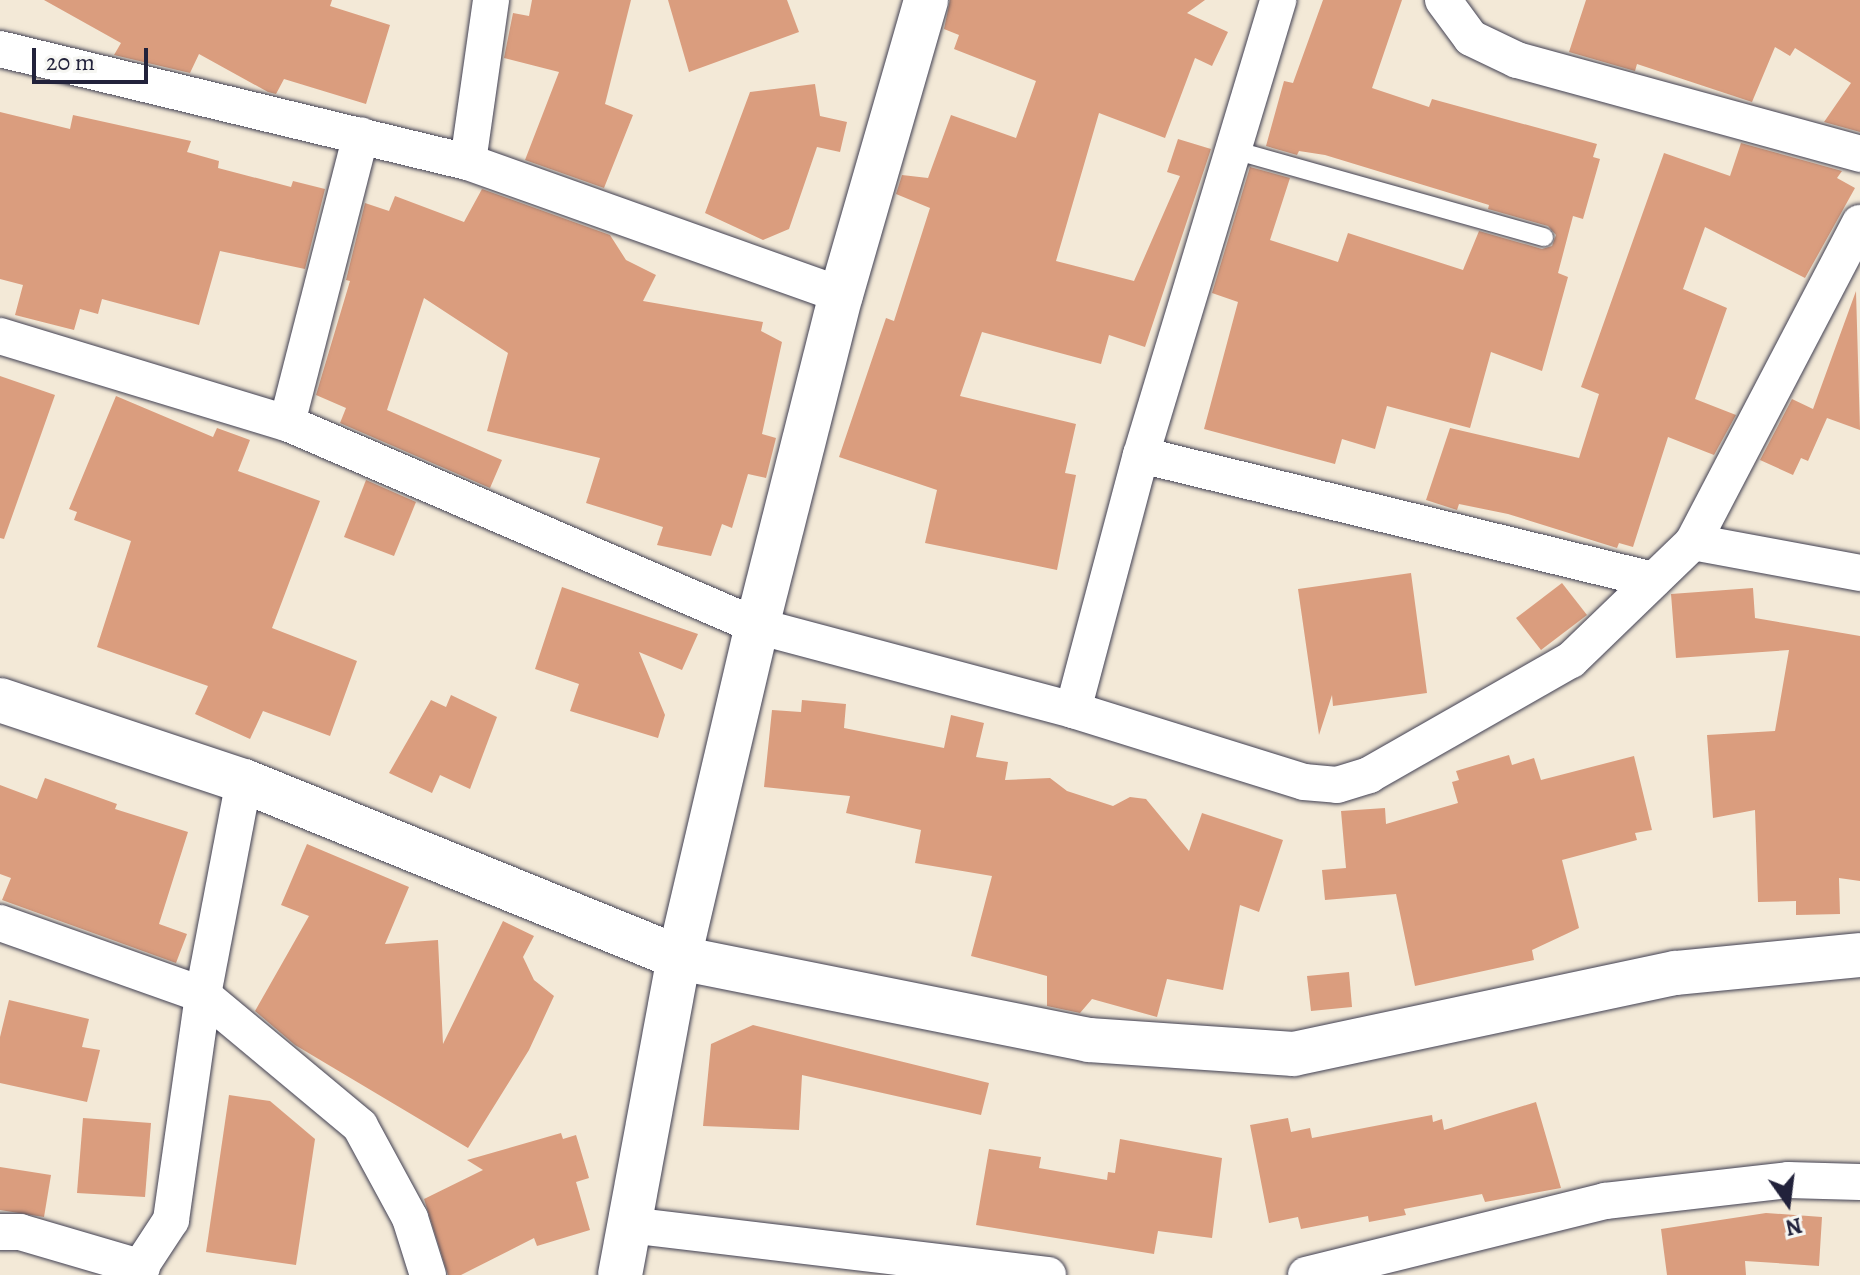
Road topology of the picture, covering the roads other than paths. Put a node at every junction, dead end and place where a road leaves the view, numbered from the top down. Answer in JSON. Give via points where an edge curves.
{"nodes":[{"id":1,"x":491,"y":0,"type":"edge"},
{"id":2,"x":926,"y":0,"type":"edge"},
{"id":3,"x":1278,"y":0,"type":"edge"},
{"id":4,"x":1443,"y":0,"type":"edge"},
{"id":5,"x":0,"y":49,"type":"edge"},
{"id":6,"x":361,"y":135,"type":"junction"},
{"id":7,"x":1234,"y":150,"type":"junction"},
{"id":8,"x":1860,"y":154,"type":"edge"},
{"id":9,"x":468,"y":162,"type":"junction"},
{"id":10,"x":1860,"y":223,"type":"edge"},
{"id":11,"x":1544,"y":237,"type":"dead end"},
{"id":12,"x":841,"y":295,"type":"junction"},
{"id":13,"x":0,"y":336,"type":"edge"},
{"id":14,"x":287,"y":423,"type":"junction"},
{"id":15,"x":1141,"y":455,"type":"junction"},
{"id":16,"x":1693,"y":542,"type":"junction"},
{"id":17,"x":1860,"y":573,"type":"edge"},
{"id":18,"x":1653,"y":580,"type":"junction"},
{"id":19,"x":757,"y":626,"type":"junction"},
{"id":20,"x":0,"y":700,"type":"edge"},
{"id":21,"x":1073,"y":710,"type":"junction"},
{"id":22,"x":244,"y":781,"type":"junction"},
{"id":23,"x":0,"y":923,"type":"edge"},
{"id":24,"x":1860,"y":955,"type":"edge"},
{"id":25,"x":679,"y":958,"type":"junction"},
{"id":26,"x":203,"y":995,"type":"junction"},
{"id":27,"x":1860,"y":1182,"type":"edge"},
{"id":28,"x":629,"y":1225,"type":"junction"},
{"id":29,"x":0,"y":1232,"type":"edge"},
{"id":30,"x":968,"y":1270,"type":"edge"},
{"id":31,"x":138,"y":1272,"type":"edge"},
{"id":32,"x":428,"y":1275,"type":"edge"},
{"id":33,"x":620,"y":1275,"type":"edge"},
{"id":34,"x":1048,"y":1275,"type":"edge"},
{"id":35,"x":1306,"y":1275,"type":"edge"}],
"edges":[{"from":1,"to":9,"type":"street"},
{"from":2,"to":12,"type":"street"},
{"from":3,"to":7,"type":"street"},
{"from":4,"to":8,"type":"street","via":[[1471,38],[1517,60]]},
{"from":5,"to":6,"type":"street"},
{"from":6,"to":9,"type":"street"},
{"from":6,"to":14,"type":"street"},
{"from":7,"to":11,"type":"lane"},
{"from":7,"to":15,"type":"street"},
{"from":9,"to":12,"type":"street"},
{"from":10,"to":16,"type":"street"},
{"from":12,"to":19,"type":"street"},
{"from":13,"to":14,"type":"street"},
{"from":14,"to":19,"type":"street"},
{"from":15,"to":18,"type":"street"},
{"from":15,"to":21,"type":"street"},
{"from":16,"to":17,"type":"street"},
{"from":16,"to":18,"type":"street"},
{"from":18,"to":21,"type":"street","via":[[1571,660],[1369,775],[1337,785],[1304,782]]},
{"from":19,"to":21,"type":"street"},
{"from":19,"to":25,"type":"street"},
{"from":20,"to":22,"type":"street"},
{"from":22,"to":25,"type":"street"},
{"from":22,"to":26,"type":"street"},
{"from":23,"to":26,"type":"street"},
{"from":24,"to":25,"type":"street","via":[[1676,973],[1294,1054],[1089,1040]]},
{"from":25,"to":28,"type":"street"},
{"from":26,"to":31,"type":"street","via":[[171,1220]]},
{"from":26,"to":32,"type":"street","via":[[360,1126],[410,1218]]},
{"from":27,"to":35,"type":"street","via":[[1788,1180],[1605,1201]]},
{"from":28,"to":30,"type":"street"},
{"from":28,"to":33,"type":"street"},
{"from":29,"to":31,"type":"street","via":[[20,1232]]},
{"from":30,"to":34,"type":"street"}]}
